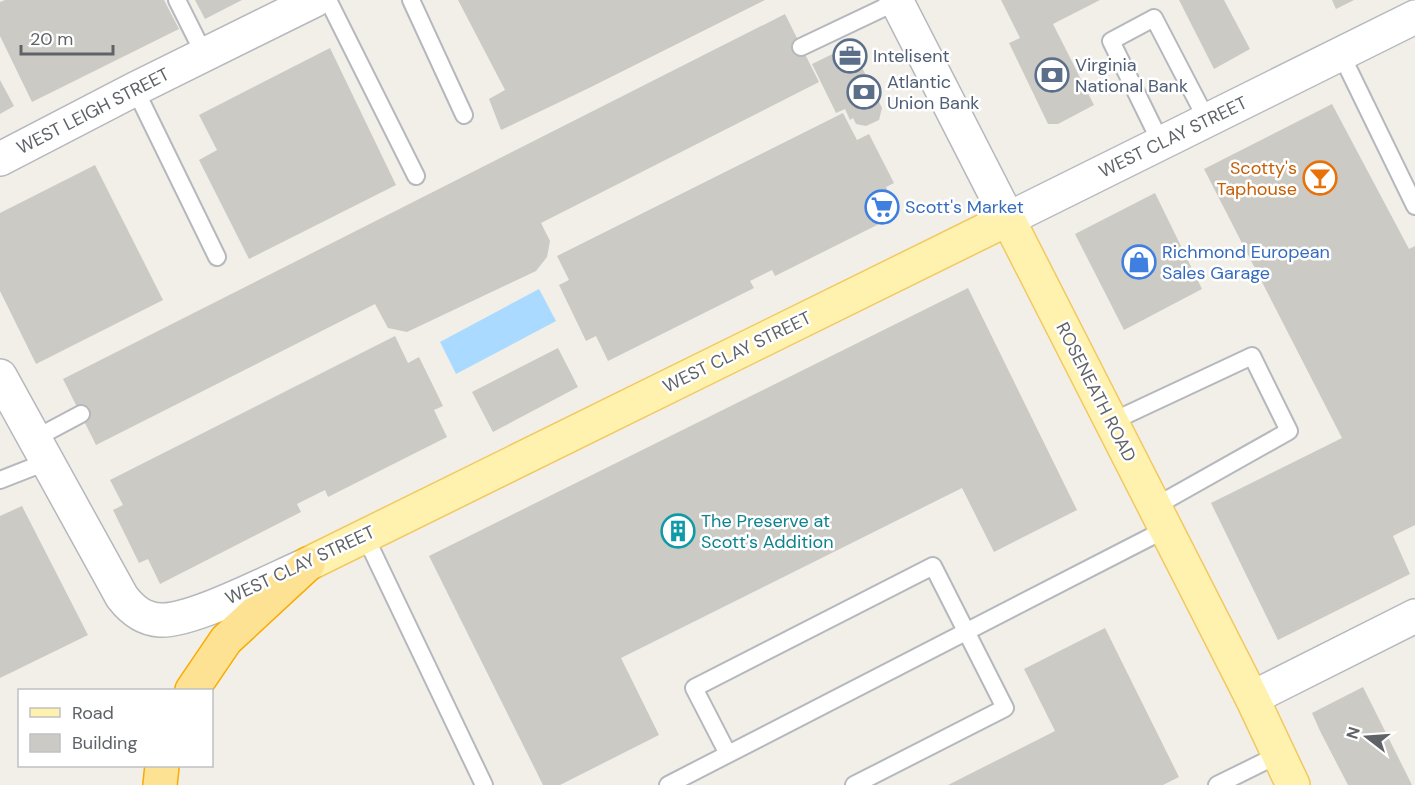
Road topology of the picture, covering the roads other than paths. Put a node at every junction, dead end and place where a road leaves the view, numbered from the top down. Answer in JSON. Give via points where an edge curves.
{"nodes":[{"id":1,"x":177,"y":0,"type":"edge"},
{"id":2,"x":315,"y":0,"type":"edge"},
{"id":3,"x":328,"y":0,"type":"edge"},
{"id":4,"x":411,"y":0,"type":"edge"},
{"id":5,"x":898,"y":0,"type":"edge"},
{"id":6,"x":1415,"y":17,"type":"edge"},
{"id":7,"x":801,"y":47,"type":"dead end"},
{"id":8,"x":204,"y":54,"type":"junction"},
{"id":9,"x":1341,"y":54,"type":"junction"},
{"id":10,"x":135,"y":88,"type":"junction"},
{"id":11,"x":464,"y":115,"type":"dead end"},
{"id":12,"x":1207,"y":120,"type":"junction"},
{"id":13,"x":1161,"y":143,"type":"junction"},
{"id":14,"x":0,"y":159,"type":"edge"},
{"id":15,"x":417,"y":176,"type":"dead end"},
{"id":16,"x":1415,"y":206,"type":"edge"},
{"id":17,"x":1008,"y":219,"type":"junction"},
{"id":18,"x":217,"y":257,"type":"dead end"},
{"id":19,"x":0,"y":376,"type":"edge"},
{"id":20,"x":81,"y":414,"type":"dead end"},
{"id":21,"x":1111,"y":422,"type":"junction"},
{"id":22,"x":40,"y":451,"type":"junction"},
{"id":23,"x":0,"y":480,"type":"edge"},
{"id":24,"x":1160,"y":518,"type":"junction"},
{"id":25,"x":365,"y":536,"type":"junction"},
{"id":26,"x":308,"y":564,"type":"junction"},
{"id":27,"x":1415,"y":616,"type":"edge"},
{"id":28,"x":966,"y":632,"type":"junction"},
{"id":29,"x":193,"y":689,"type":"edge"},
{"id":30,"x":1252,"y":698,"type":"junction"},
{"id":31,"x":728,"y":754,"type":"junction"},
{"id":32,"x":1278,"y":755,"type":"junction"},
{"id":33,"x":162,"y":767,"type":"edge"},
{"id":34,"x":160,"y":785,"type":"edge"},
{"id":35,"x":484,"y":785,"type":"edge"},
{"id":36,"x":668,"y":785,"type":"edge"},
{"id":37,"x":854,"y":785,"type":"edge"},
{"id":38,"x":1217,"y":785,"type":"edge"},
{"id":39,"x":1293,"y":785,"type":"edge"}],
"edges":[{"from":1,"to":8,"type":"lane"},
{"from":2,"to":8,"type":"street","name":"WEST LEIGH STREET"},
{"from":3,"to":15,"type":"lane"},
{"from":4,"to":11,"type":"lane"},
{"from":5,"to":7,"type":"lane"},
{"from":5,"to":17,"type":"street","name":"ROSENEATH ROAD"},
{"from":6,"to":9,"type":"street","name":"WEST CLAY STREET"},
{"from":8,"to":10,"type":"street","name":"WEST LEIGH STREET"},
{"from":9,"to":12,"type":"street","name":"WEST CLAY STREET"},
{"from":9,"to":16,"type":"lane"},
{"from":10,"to":14,"type":"street","name":"WEST LEIGH STREET"},
{"from":10,"to":18,"type":"lane"},
{"from":12,"to":13,"type":"street","name":"WEST CLAY STREET"},
{"from":12,"to":13,"type":"lane","via":[[1154,18],[1111,41]]},
{"from":13,"to":17,"type":"street","name":"WEST CLAY STREET"},
{"from":17,"to":21,"type":"main road","name":"ROSENEATH ROAD"},
{"from":17,"to":25,"type":"main road","name":"WEST CLAY STREET"},
{"from":19,"to":22,"type":"street","name":"WEST CLAY STREET"},
{"from":20,"to":22,"type":"lane"},
{"from":21,"to":24,"type":"main road","name":"ROSENEATH ROAD"},
{"from":21,"to":24,"type":"lane","via":[[1252,356],[1289,431]]},
{"from":22,"to":23,"type":"lane"},
{"from":22,"to":26,"type":"street","name":"WEST CLAY STREET","via":[[131,608],[143,617],[173,620]]},
{"from":24,"to":28,"type":"lane"},
{"from":24,"to":30,"type":"main road","name":"ROSENEATH ROAD"},
{"from":25,"to":26,"type":"main road","name":"WEST CLAY STREET"},
{"from":25,"to":35,"type":"lane"},
{"from":26,"to":29,"type":"highway","via":[[226,640]]},
{"from":27,"to":30,"type":"street"},
{"from":28,"to":31,"type":"lane"},
{"from":28,"to":31,"type":"lane","via":[[933,566],[694,688]]},
{"from":28,"to":37,"type":"lane","via":[[1005,708]]},
{"from":30,"to":32,"type":"main road","name":"ROSENEATH ROAD"},
{"from":31,"to":36,"type":"lane"},
{"from":32,"to":38,"type":"lane"},
{"from":32,"to":39,"type":"main road","name":"ROSENEATH ROAD"},
{"from":33,"to":34,"type":"highway"}]}
